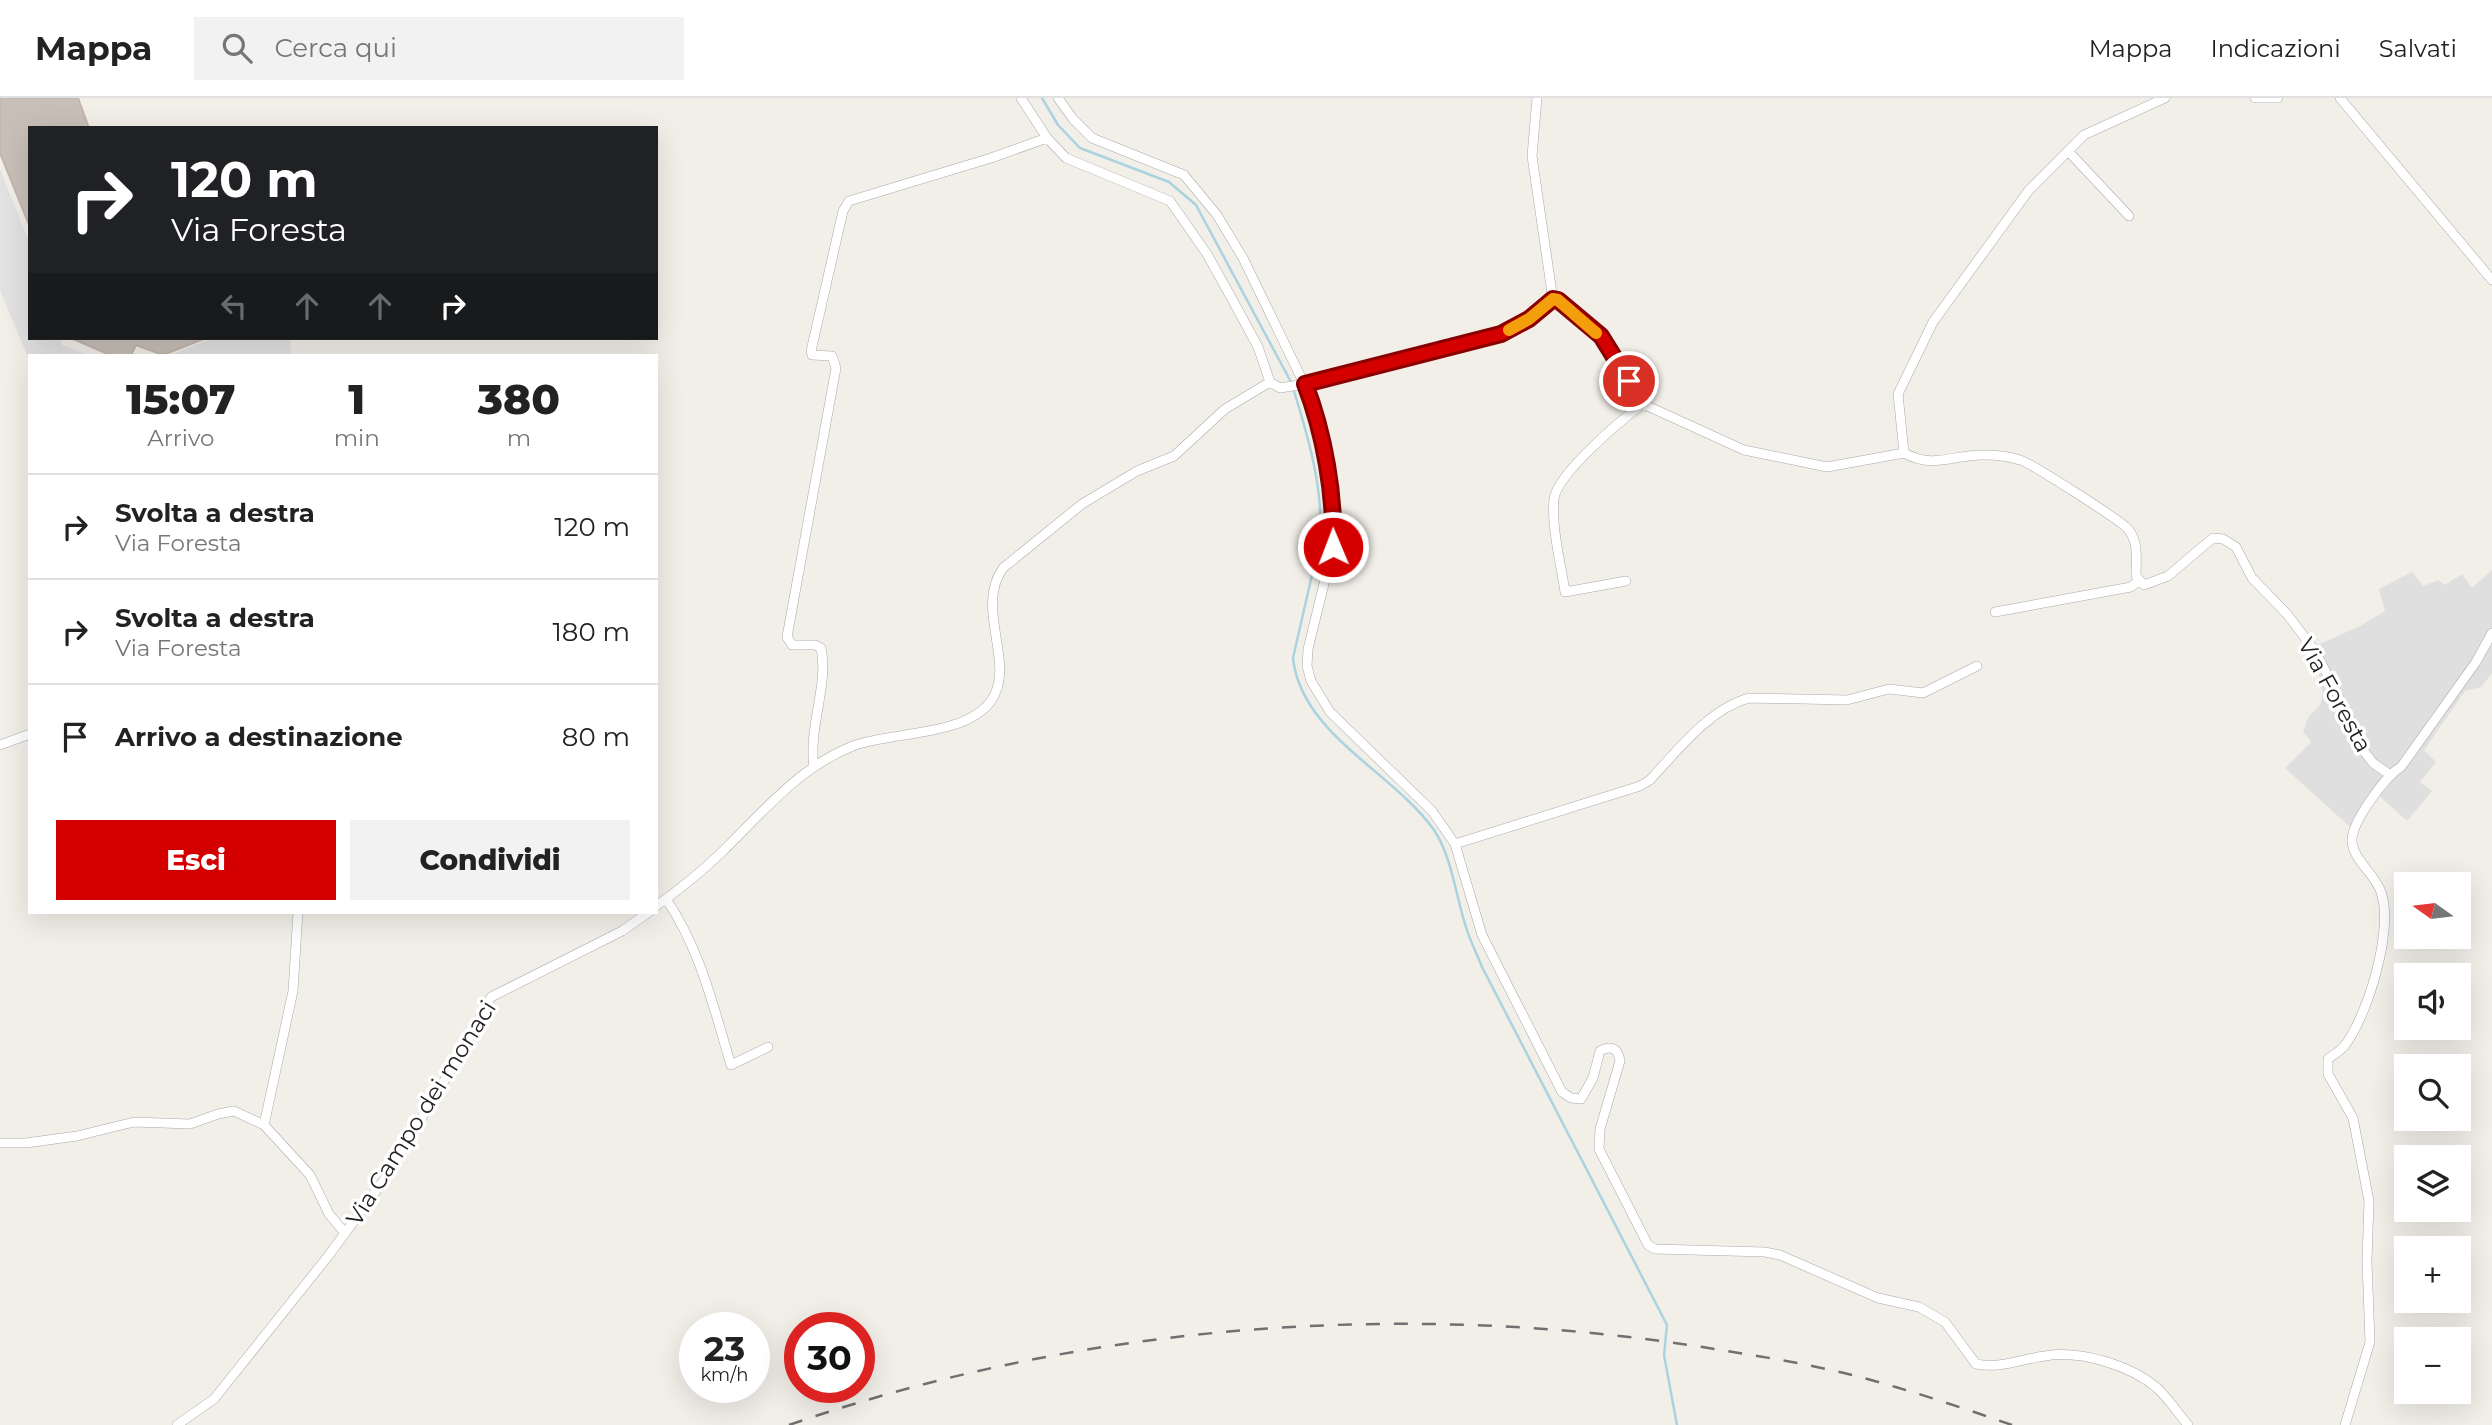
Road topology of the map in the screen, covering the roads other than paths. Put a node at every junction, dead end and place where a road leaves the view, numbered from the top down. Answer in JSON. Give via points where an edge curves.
{"nodes":[{"id":1,"x":1021,"y":98,"type":"edge"},
{"id":2,"x":1058,"y":98,"type":"edge"},
{"id":3,"x":1537,"y":98,"type":"edge"},
{"id":4,"x":2165,"y":98,"type":"edge"},
{"id":5,"x":2255,"y":98,"type":"edge"},
{"id":6,"x":2278,"y":98,"type":"edge"},
{"id":7,"x":2340,"y":98,"type":"edge"},
{"id":8,"x":1047,"y":138,"type":"junction"},
{"id":9,"x":2068,"y":151,"type":"junction"},
{"id":10,"x":2129,"y":216,"type":"dead end"},
{"id":11,"x":2492,"y":281,"type":"edge"},
{"id":12,"x":1553,"y":299,"type":"junction"},
{"id":13,"x":1270,"y":382,"type":"junction"},
{"id":14,"x":1302,"y":384,"type":"junction"},
{"id":15,"x":1643,"y":404,"type":"junction"},
{"id":16,"x":1904,"y":453,"type":"junction"},
{"id":17,"x":1626,"y":581,"type":"dead end"},
{"id":18,"x":2138,"y":581,"type":"junction"},
{"id":19,"x":1995,"y":612,"type":"dead end"},
{"id":20,"x":2492,"y":634,"type":"edge"},
{"id":21,"x":1977,"y":666,"type":"dead end"},
{"id":22,"x":28,"y":735,"type":"edge"},
{"id":23,"x":0,"y":745,"type":"edge"},
{"id":24,"x":814,"y":767,"type":"junction"},
{"id":25,"x":2389,"y":774,"type":"junction"},
{"id":26,"x":1455,"y":844,"type":"junction"},
{"id":27,"x":666,"y":899,"type":"junction"},
{"id":28,"x":658,"y":905,"type":"edge"},
{"id":29,"x":298,"y":914,"type":"edge"},
{"id":30,"x":646,"y":914,"type":"edge"},
{"id":31,"x":768,"y":1047,"type":"dead end"},
{"id":32,"x":264,"y":1125,"type":"junction"},
{"id":33,"x":0,"y":1143,"type":"edge"},
{"id":34,"x":345,"y":1233,"type":"junction"},
{"id":35,"x":177,"y":1425,"type":"edge"},
{"id":36,"x":2188,"y":1425,"type":"edge"},
{"id":37,"x":2345,"y":1425,"type":"edge"}],
"edges":[{"from":1,"to":8,"type":"street"},
{"from":2,"to":14,"type":"street","via":[[1092,138],[1184,175],[1217,215],[1243,258]]},
{"from":3,"to":12,"type":"street","via":[[1532,156]]},
{"from":4,"to":9,"type":"street","via":[[2084,135]]},
{"from":5,"to":6,"type":"street"},
{"from":7,"to":11,"type":"street"},
{"from":8,"to":13,"type":"street","via":[[1066,158],[1170,201],[1232,299],[1258,347]]},
{"from":8,"to":24,"type":"street","via":[[849,201],[844,211],[811,351],[812,355],[832,356],[836,368],[787,637],[792,645],[821,648]]},
{"from":9,"to":10,"type":"street"},
{"from":9,"to":16,"type":"street","via":[[2029,190],[1933,322],[1898,394]]},
{"from":12,"to":14,"type":"street","via":[[1501,334]]},
{"from":12,"to":15,"type":"street","via":[[1601,336]]},
{"from":13,"to":14,"type":"street","via":[[1280,388]]},
{"from":13,"to":24,"type":"street","via":[[1225,409],[1174,456],[1137,471],[1082,504],[1003,568],[992,600],[1000,675],[997,691],[978,714],[956,724],[851,747]]},
{"from":14,"to":26,"type":"street","via":[[1322,449],[1334,524],[1328,578],[1308,649],[1311,681],[1330,712],[1432,811]]},
{"from":15,"to":16,"type":"street","via":[[1744,450],[1827,467]]},
{"from":15,"to":17,"type":"street","via":[[1574,466],[1554,497],[1565,592]]},
{"from":16,"to":18,"type":"street","via":[[1919,461],[1982,455],[2021,460],[2105,510],[2128,529],[2134,541]]},
{"from":18,"to":19,"type":"street","via":[[2131,587]]},
{"from":18,"to":25,"type":"street","name":"Via Foresta","via":[[2147,585],[2168,576],[2213,538],[2236,547],[2252,578],[2315,651],[2359,745]]},
{"from":20,"to":25,"type":"street","via":[[2401,767]]},
{"from":21,"to":26,"type":"street","via":[[1923,693],[1889,689],[1847,701],[1740,701],[1712,719],[1640,786]]},
{"from":22,"to":23,"type":"street"},
{"from":24,"to":27,"type":"street"},
{"from":25,"to":37,"type":"street","via":[[2356,825],[2352,843],[2381,892],[2385,921],[2382,955],[2371,992],[2344,1046],[2328,1059],[2328,1074],[2353,1118],[2369,1201],[2370,1342]]},
{"from":26,"to":36,"type":"street","via":[[1482,935],[1562,1092],[1581,1099],[1600,1051],[1607,1047],[1619,1053],[1599,1149],[1648,1245],[1655,1250],[1780,1255],[1878,1298],[1919,1307],[1945,1322],[1976,1364],[2087,1355],[2157,1388]]},
{"from":27,"to":28,"type":"street"},
{"from":27,"to":31,"type":"street","via":[[698,959],[731,1065]]},
{"from":29,"to":32,"type":"street","via":[[293,991]]},
{"from":30,"to":34,"type":"street","name":"Via Campo dei monaci","via":[[622,932],[492,997],[386,1177]]},
{"from":32,"to":33,"type":"street","via":[[234,1111],[190,1124],[134,1122],[77,1136]]},
{"from":32,"to":34,"type":"street","via":[[310,1175],[329,1214]]},
{"from":34,"to":35,"type":"street","name":"Via Campo dei monaci","via":[[214,1399]]}]}
